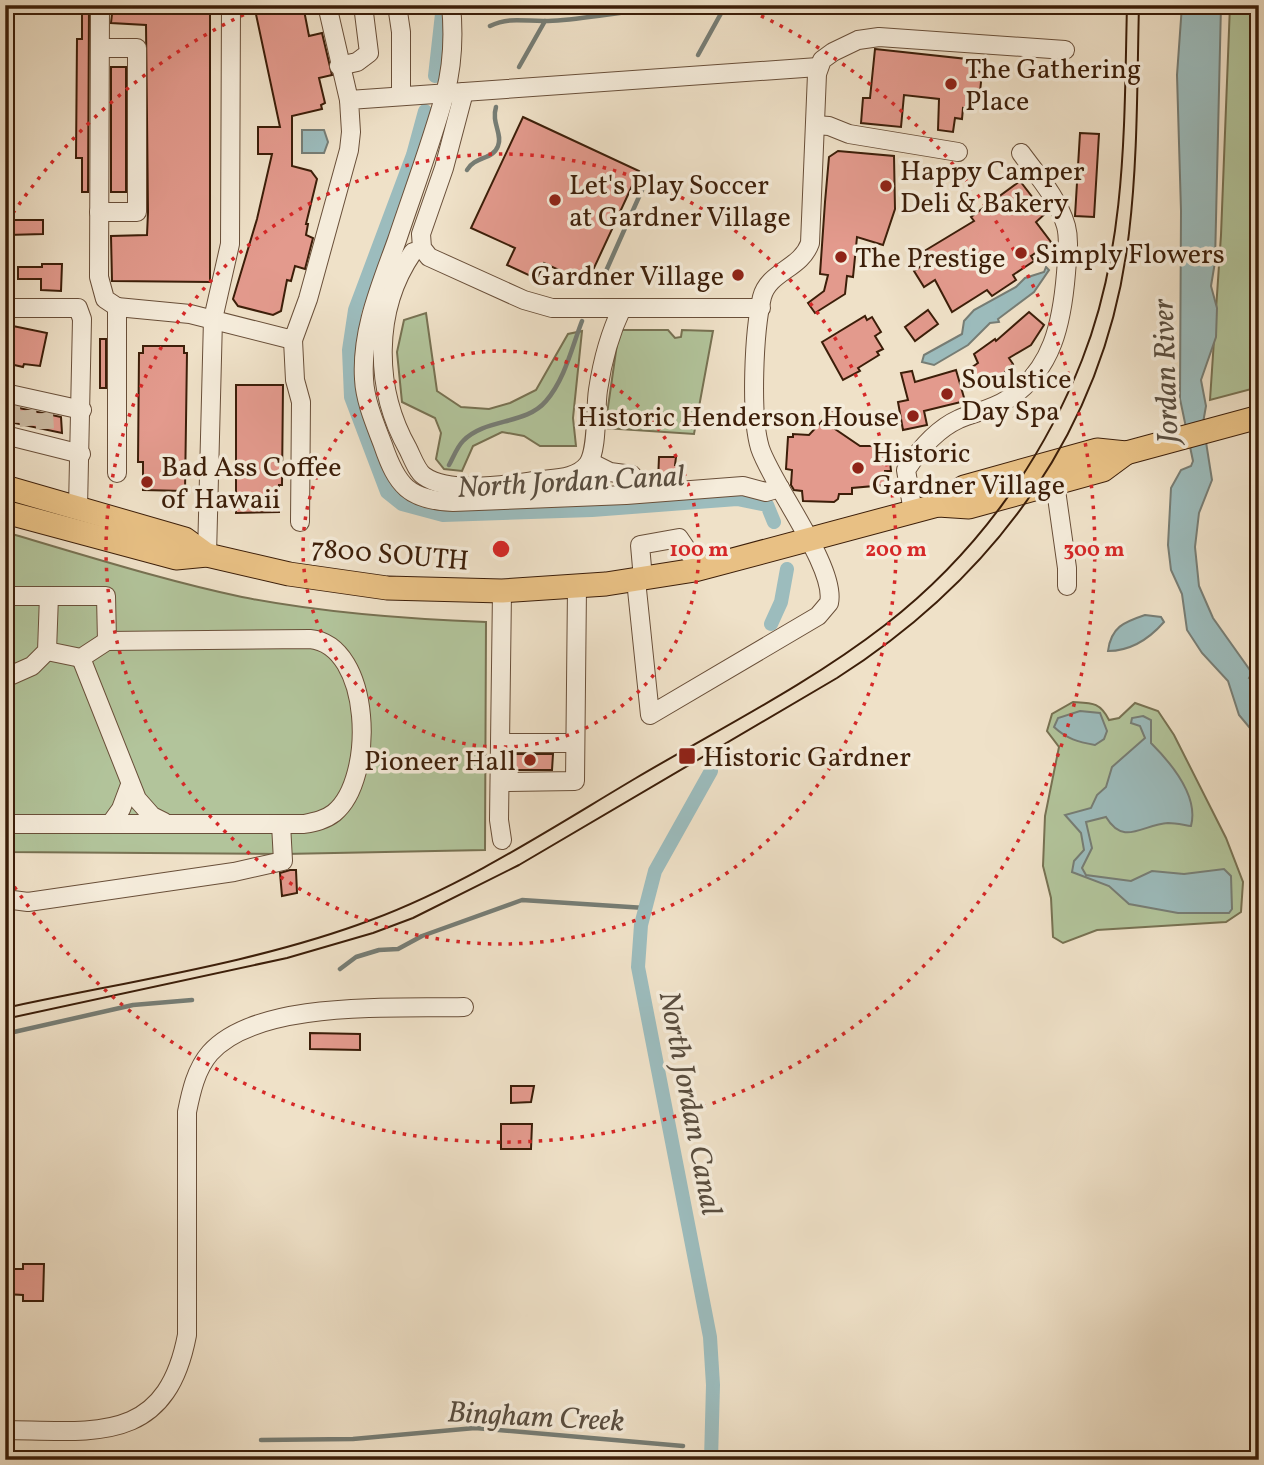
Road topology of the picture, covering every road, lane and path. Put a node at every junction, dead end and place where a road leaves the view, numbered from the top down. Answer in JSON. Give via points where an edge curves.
{"nodes":[{"id":1,"x":100,"y":5,"type":"edge"},
{"id":2,"x":231,"y":5,"type":"edge"},
{"id":3,"x":327,"y":5,"type":"edge"},
{"id":4,"x":363,"y":5,"type":"edge"},
{"id":5,"x":397,"y":5,"type":"edge"},
{"id":6,"x":451,"y":5,"type":"edge"},
{"id":7,"x":100,"y":48,"type":"junction"},
{"id":8,"x":1065,"y":50,"type":"dead end"},
{"id":9,"x":339,"y":66,"type":"junction"},
{"id":10,"x":818,"y":67,"type":"junction"},
{"id":11,"x":464,"y":92,"type":"junction"},
{"id":12,"x":445,"y":93,"type":"junction"},
{"id":13,"x":401,"y":94,"type":"junction"},
{"id":14,"x":349,"y":100,"type":"junction"},
{"id":15,"x":815,"y":125,"type":"junction"},
{"id":16,"x":958,"y":152,"type":"dead end"},
{"id":17,"x":1021,"y":153,"type":"dead end"},
{"id":18,"x":99,"y":212,"type":"junction"},
{"id":19,"x":413,"y":252,"type":"dead end"},
{"id":20,"x":117,"y":307,"type":"junction"},
{"id":21,"x":5,"y":308,"type":"edge"},
{"id":22,"x":622,"y":308,"type":"junction"},
{"id":23,"x":761,"y":308,"type":"junction"},
{"id":24,"x":213,"y":320,"type":"junction"},
{"id":25,"x":293,"y":340,"type":"junction"},
{"id":26,"x":82,"y":410,"type":"junction"},
{"id":27,"x":1259,"y":417,"type":"edge"},
{"id":28,"x":25,"y":418,"type":"edge"},
{"id":29,"x":1126,"y":453,"type":"junction"},
{"id":30,"x":80,"y":454,"type":"junction"},
{"id":31,"x":590,"y":462,"type":"junction"},
{"id":32,"x":117,"y":473,"type":"dead end"},
{"id":33,"x":632,"y":475,"type":"dead end"},
{"id":34,"x":1055,"y":483,"type":"junction"},
{"id":35,"x":5,"y":487,"type":"edge"},
{"id":36,"x":780,"y":488,"type":"junction"},
{"id":37,"x":938,"y":505,"type":"junction"},
{"id":38,"x":78,"y":508,"type":"junction"},
{"id":39,"x":5,"y":512,"type":"edge"},
{"id":40,"x":912,"y":512,"type":"junction"},
{"id":41,"x":300,"y":522,"type":"dead end"},
{"id":42,"x":808,"y":541,"type":"junction"},
{"id":43,"x":207,"y":555,"type":"junction"},
{"id":44,"x":700,"y":569,"type":"junction"},
{"id":45,"x":640,"y":580,"type":"junction"},
{"id":46,"x":1067,"y":586,"type":"dead end"},
{"id":47,"x":576,"y":587,"type":"junction"},
{"id":48,"x":502,"y":591,"type":"junction"},
{"id":49,"x":5,"y":596,"type":"edge"},
{"id":50,"x":49,"y":596,"type":"junction"},
{"id":51,"x":107,"y":642,"type":"junction"},
{"id":52,"x":47,"y":651,"type":"junction"},
{"id":53,"x":80,"y":658,"type":"junction"},
{"id":54,"x":5,"y":678,"type":"edge"},
{"id":55,"x":500,"y":743,"type":"junction"},
{"id":56,"x":575,"y":743,"type":"junction"},
{"id":57,"x":501,"y":782,"type":"junction"},
{"id":58,"x":130,"y":785,"type":"junction"},
{"id":59,"x":111,"y":823,"type":"junction"},
{"id":60,"x":5,"y":824,"type":"edge"},
{"id":61,"x":167,"y":824,"type":"junction"},
{"id":62,"x":281,"y":824,"type":"junction"},
{"id":63,"x":502,"y":839,"type":"dead end"},
{"id":64,"x":5,"y":899,"type":"edge"},
{"id":65,"x":464,"y":1007,"type":"dead end"},
{"id":66,"x":5,"y":1430,"type":"edge"}],
"edges":[{"from":1,"to":7,"type":"street"},
{"from":2,"to":24,"type":"street","via":[[230,244]]},
{"from":3,"to":9,"type":"street"},
{"from":4,"to":9,"type":"street","via":[[369,52],[357,62]]},
{"from":5,"to":13,"type":"street"},
{"from":6,"to":12,"type":"street","via":[[454,43]]},
{"from":7,"to":18,"type":"street"},
{"from":7,"to":18,"type":"street","via":[[137,48],[137,212]]},
{"from":8,"to":10,"type":"street","via":[[879,37],[849,44]]},
{"from":9,"to":14,"type":"street"},
{"from":10,"to":11,"type":"street"},
{"from":10,"to":15,"type":"street"},
{"from":11,"to":12,"type":"street"},
{"from":11,"to":22,"type":"street","via":[[421,234],[426,254],[534,304]]},
{"from":12,"to":13,"type":"street"},
{"from":12,"to":36,"type":"street","via":[[377,291],[366,345],[367,397],[391,467],[404,487],[426,500],[453,502],[731,486],[766,492]]},
{"from":13,"to":14,"type":"street"},
{"from":14,"to":25,"type":"street","via":[[349,150]]},
{"from":15,"to":16,"type":"street"},
{"from":15,"to":23,"type":"street","via":[[810,243],[800,260],[768,284]]},
{"from":17,"to":40,"type":"street","via":[[1051,194],[1066,226],[1060,327],[1044,363],[1021,389],[995,406],[950,424],[913,459],[906,470]]},
{"from":18,"to":20,"type":"street","via":[[100,285],[109,303]]},
{"from":19,"to":31,"type":"street","via":[[402,268],[384,321],[384,386],[393,422],[423,476],[446,485],[499,485],[576,475]]},
{"from":20,"to":24,"type":"street"},
{"from":20,"to":32,"type":"street"},
{"from":21,"to":26,"type":"street","via":[[78,308],[82,319]]},
{"from":22,"to":23,"type":"street"},
{"from":22,"to":31,"type":"street","via":[[598,389]]},
{"from":23,"to":36,"type":"street","via":[[755,423],[761,451]]},
{"from":24,"to":25,"type":"street"},
{"from":24,"to":43,"type":"street"},
{"from":25,"to":41,"type":"street","via":[[301,402]]},
{"from":26,"to":28,"type":"street"},
{"from":26,"to":30,"type":"street"},
{"from":27,"to":29,"type":"main road","name":"7800 SOUTH"},
{"from":28,"to":30,"type":"street"},
{"from":29,"to":34,"type":"main road","name":"7800 SOUTH","via":[[1103,470]]},
{"from":29,"to":37,"type":"main road","name":"7800 SOUTH","via":[[1097,450],[964,487]]},
{"from":30,"to":38,"type":"street"},
{"from":31,"to":33,"type":"street","via":[[610,472]]},
{"from":34,"to":37,"type":"main road","name":"7800 SOUTH","via":[[969,507]]},
{"from":34,"to":46,"type":"street"},
{"from":35,"to":38,"type":"main road","name":"7800 SOUTH"},
{"from":36,"to":42,"type":"street"},
{"from":37,"to":40,"type":"main road","name":"7800 SOUTH"},
{"from":38,"to":43,"type":"main road","name":"7800 SOUTH","via":[[185,539]]},
{"from":39,"to":43,"type":"main road","name":"7800 SOUTH","via":[[176,558]]},
{"from":40,"to":42,"type":"main road","name":"7800 SOUTH"},
{"from":42,"to":44,"type":"main road","name":"7800 SOUTH"},
{"from":42,"to":45,"type":"street","via":[[829,586],[824,611],[650,715]]},
{"from":43,"to":48,"type":"main road","name":"7800 SOUTH","via":[[358,584]]},
{"from":44,"to":45,"type":"main road","name":"7800 SOUTH"},
{"from":44,"to":45,"type":"street","via":[[679,538],[640,545]]},
{"from":45,"to":47,"type":"main road","name":"7800 SOUTH"},
{"from":47,"to":48,"type":"main road","name":"7800 SOUTH"},
{"from":47,"to":56,"type":"street"},
{"from":48,"to":55,"type":"street"},
{"from":49,"to":50,"type":"street"},
{"from":50,"to":51,"type":"street","via":[[106,596]]},
{"from":50,"to":52,"type":"street"},
{"from":51,"to":53,"type":"street"},
{"from":51,"to":62,"type":"street","via":[[310,639],[337,650],[357,695],[362,720],[354,781],[332,814],[315,822]]},
{"from":52,"to":53,"type":"street"},
{"from":52,"to":54,"type":"street","via":[[32,666]]},
{"from":53,"to":58,"type":"street"},
{"from":55,"to":56,"type":"street"},
{"from":55,"to":57,"type":"street"},
{"from":56,"to":57,"type":"street","via":[[575,780]]},
{"from":57,"to":63,"type":"street"},
{"from":58,"to":59,"type":"street"},
{"from":58,"to":61,"type":"street","via":[[144,809]]},
{"from":59,"to":60,"type":"street"},
{"from":59,"to":61,"type":"street"},
{"from":61,"to":62,"type":"street"},
{"from":62,"to":64,"type":"street","via":[[283,861],[28,902]]},
{"from":65,"to":66,"type":"street","via":[[323,1011],[279,1018],[236,1033],[210,1053],[192,1086],[187,1112],[187,1335],[182,1363],[167,1394],[143,1415],[119,1427]]}]}
